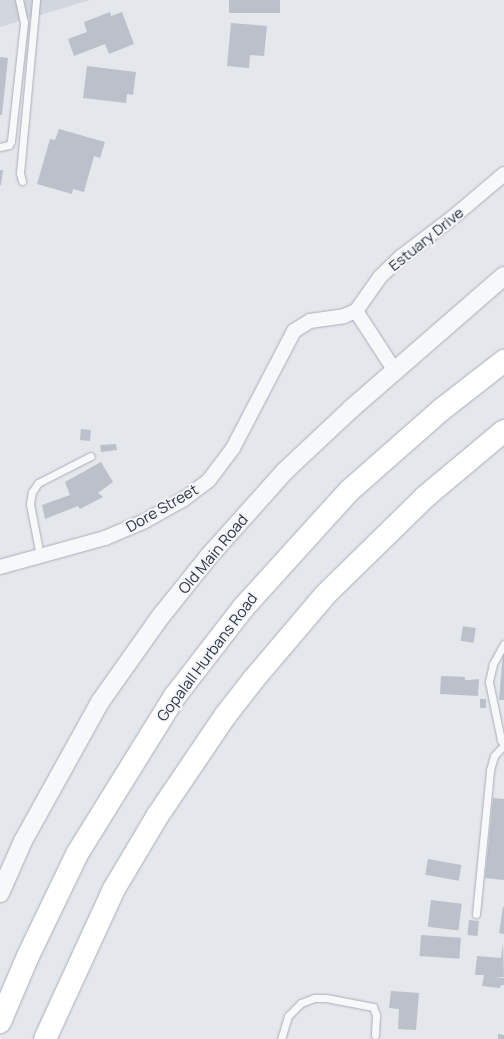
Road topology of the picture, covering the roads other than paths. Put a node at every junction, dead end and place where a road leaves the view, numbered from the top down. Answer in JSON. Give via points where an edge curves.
{"nodes":[{"id":1,"x":19,"y":0,"type":"edge"},
{"id":2,"x":36,"y":0,"type":"edge"},
{"id":3,"x":0,"y":147,"type":"edge"},
{"id":4,"x":504,"y":174,"type":"edge"},
{"id":5,"x":22,"y":181,"type":"dead end"},
{"id":6,"x":504,"y":276,"type":"edge"},
{"id":7,"x":356,"y":311,"type":"junction"},
{"id":8,"x":504,"y":361,"type":"edge"},
{"id":9,"x":395,"y":371,"type":"junction"},
{"id":10,"x":504,"y":431,"type":"edge"},
{"id":11,"x":91,"y":456,"type":"dead end"},
{"id":12,"x":40,"y":557,"type":"junction"},
{"id":13,"x":0,"y":567,"type":"edge"},
{"id":14,"x":504,"y":644,"type":"edge"},
{"id":15,"x":504,"y":745,"type":"edge"},
{"id":16,"x":0,"y":893,"type":"edge"},
{"id":17,"x":476,"y":914,"type":"dead end"},
{"id":18,"x":0,"y":1022,"type":"edge"},
{"id":19,"x":375,"y":1035,"type":"dead end"},
{"id":20,"x":45,"y":1039,"type":"edge"},
{"id":21,"x":281,"y":1039,"type":"edge"}],
"edges":[{"from":1,"to":3,"type":"lane","via":[[24,23],[11,141],[9,145]]},
{"from":2,"to":5,"type":"lane","via":[[20,173]]},
{"from":4,"to":7,"type":"street","name":"Estuary Drive","via":[[402,256],[380,277]]},
{"from":6,"to":9,"type":"street","name":"Old Main Road"},
{"from":7,"to":9,"type":"street"},
{"from":7,"to":12,"type":"street","name":"Dore Street","via":[[310,321],[294,332],[233,448],[209,480],[184,499],[145,521],[106,538]]},
{"from":8,"to":18,"type":"main road","name":"Gopalall Hurbans Road","via":[[441,410],[349,491],[243,608],[175,696],[77,854]]},
{"from":9,"to":16,"type":"street","name":"Old Main Road","via":[[285,472],[209,556],[161,616],[100,702],[23,841]]},
{"from":10,"to":20,"type":"main road","via":[[425,497],[325,595],[225,716],[158,815],[114,889]]},
{"from":11,"to":12,"type":"lane","via":[[38,483],[32,492],[30,504]]},
{"from":12,"to":13,"type":"street","name":"Dore Street"},
{"from":14,"to":15,"type":"lane","via":[[493,664],[489,682]]},
{"from":15,"to":17,"type":"lane","via":[[494,756],[490,770]]},
{"from":19,"to":21,"type":"lane","via":[[373,1007],[314,998],[293,1009]]}]}
